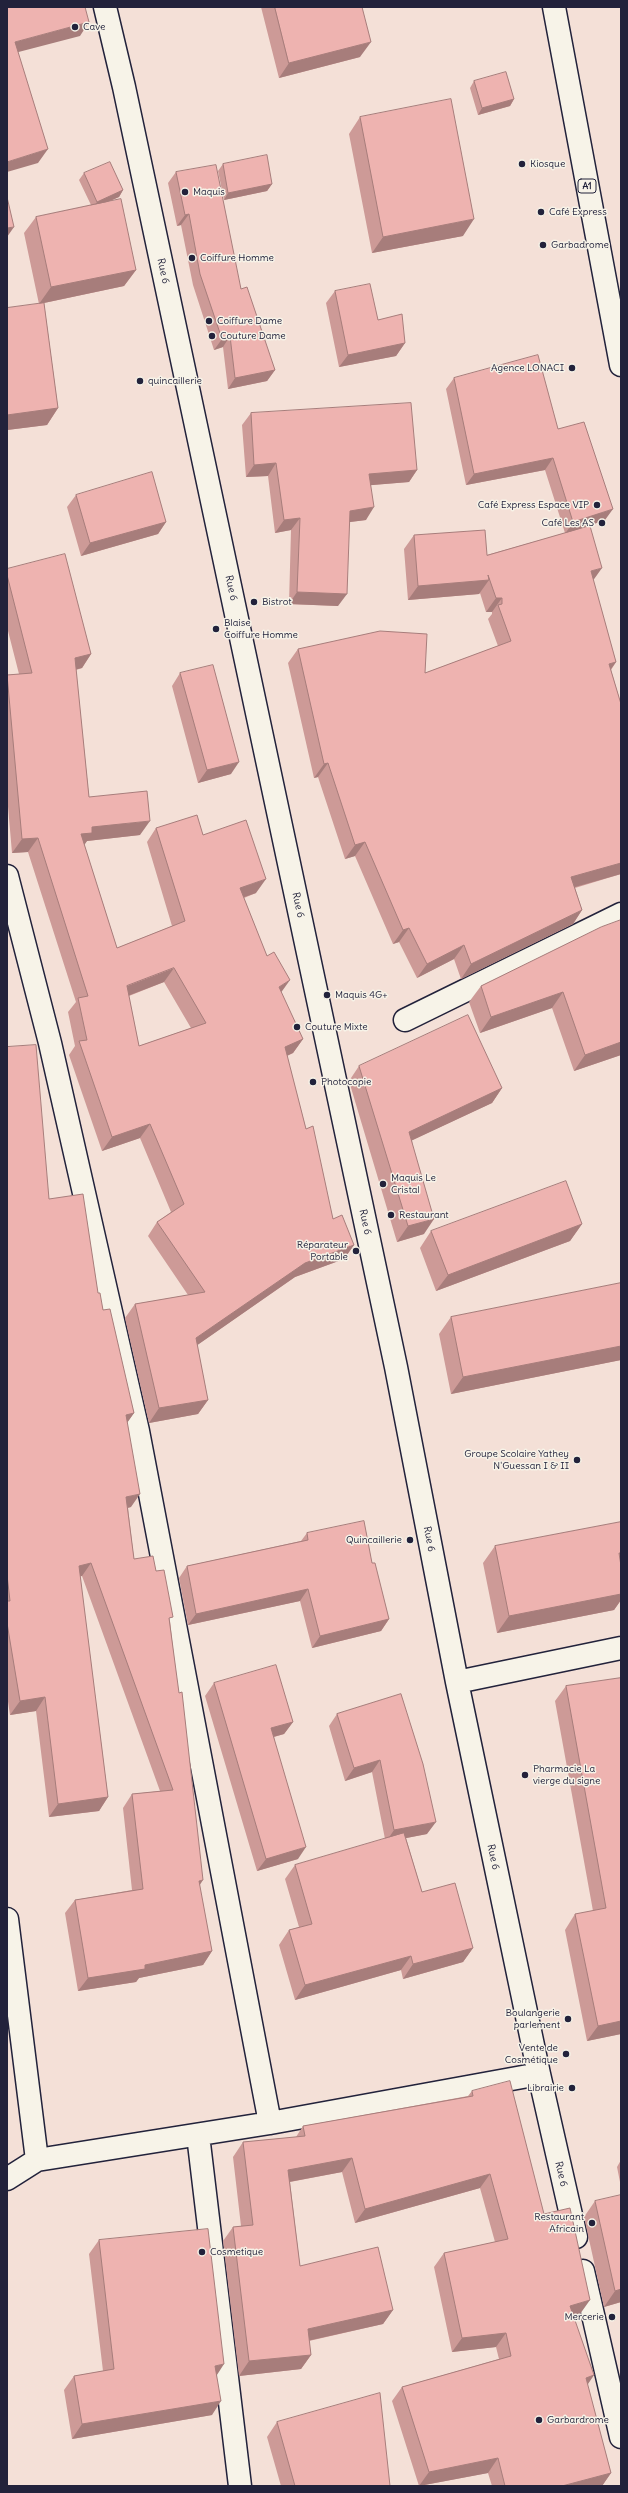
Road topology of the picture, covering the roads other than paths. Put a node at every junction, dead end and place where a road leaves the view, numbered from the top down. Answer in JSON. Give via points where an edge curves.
{"nodes":[{"id":1,"x":105,"y":7,"type":"edge"},
{"id":2,"x":554,"y":7,"type":"edge"},
{"id":3,"x":621,"y":365,"type":"edge"},
{"id":4,"x":7,"y":876,"type":"edge"},
{"id":5,"x":621,"y":914,"type":"edge"},
{"id":6,"x":405,"y":1020,"type":"dead end"},
{"id":7,"x":621,"y":1648,"type":"edge"},
{"id":8,"x":457,"y":1682,"type":"junction"},
{"id":9,"x":7,"y":1919,"type":"edge"},
{"id":10,"x":539,"y":2074,"type":"junction"},
{"id":11,"x":270,"y":2123,"type":"junction"},
{"id":12,"x":198,"y":2135,"type":"junction"},
{"id":13,"x":37,"y":2160,"type":"junction"},
{"id":14,"x":7,"y":2179,"type":"edge"},
{"id":15,"x":621,"y":2437,"type":"edge"},
{"id":16,"x":240,"y":2486,"type":"edge"}],
"edges":[{"from":1,"to":8,"type":"street","name":"Rue 6","via":[[396,1366]]},
{"from":2,"to":3,"type":"street","number":"A1"},
{"from":4,"to":11,"type":"street","via":[[50,1043],[138,1430]]},
{"from":5,"to":6,"type":"street"},
{"from":7,"to":8,"type":"street"},
{"from":8,"to":10,"type":"street","name":"Rue 6"},
{"from":9,"to":13,"type":"street"},
{"from":10,"to":11,"type":"street"},
{"from":10,"to":15,"type":"street","name":"Rue 6"},
{"from":11,"to":12,"type":"street"},
{"from":12,"to":13,"type":"street"},
{"from":12,"to":16,"type":"street"},
{"from":13,"to":14,"type":"street"}]}
